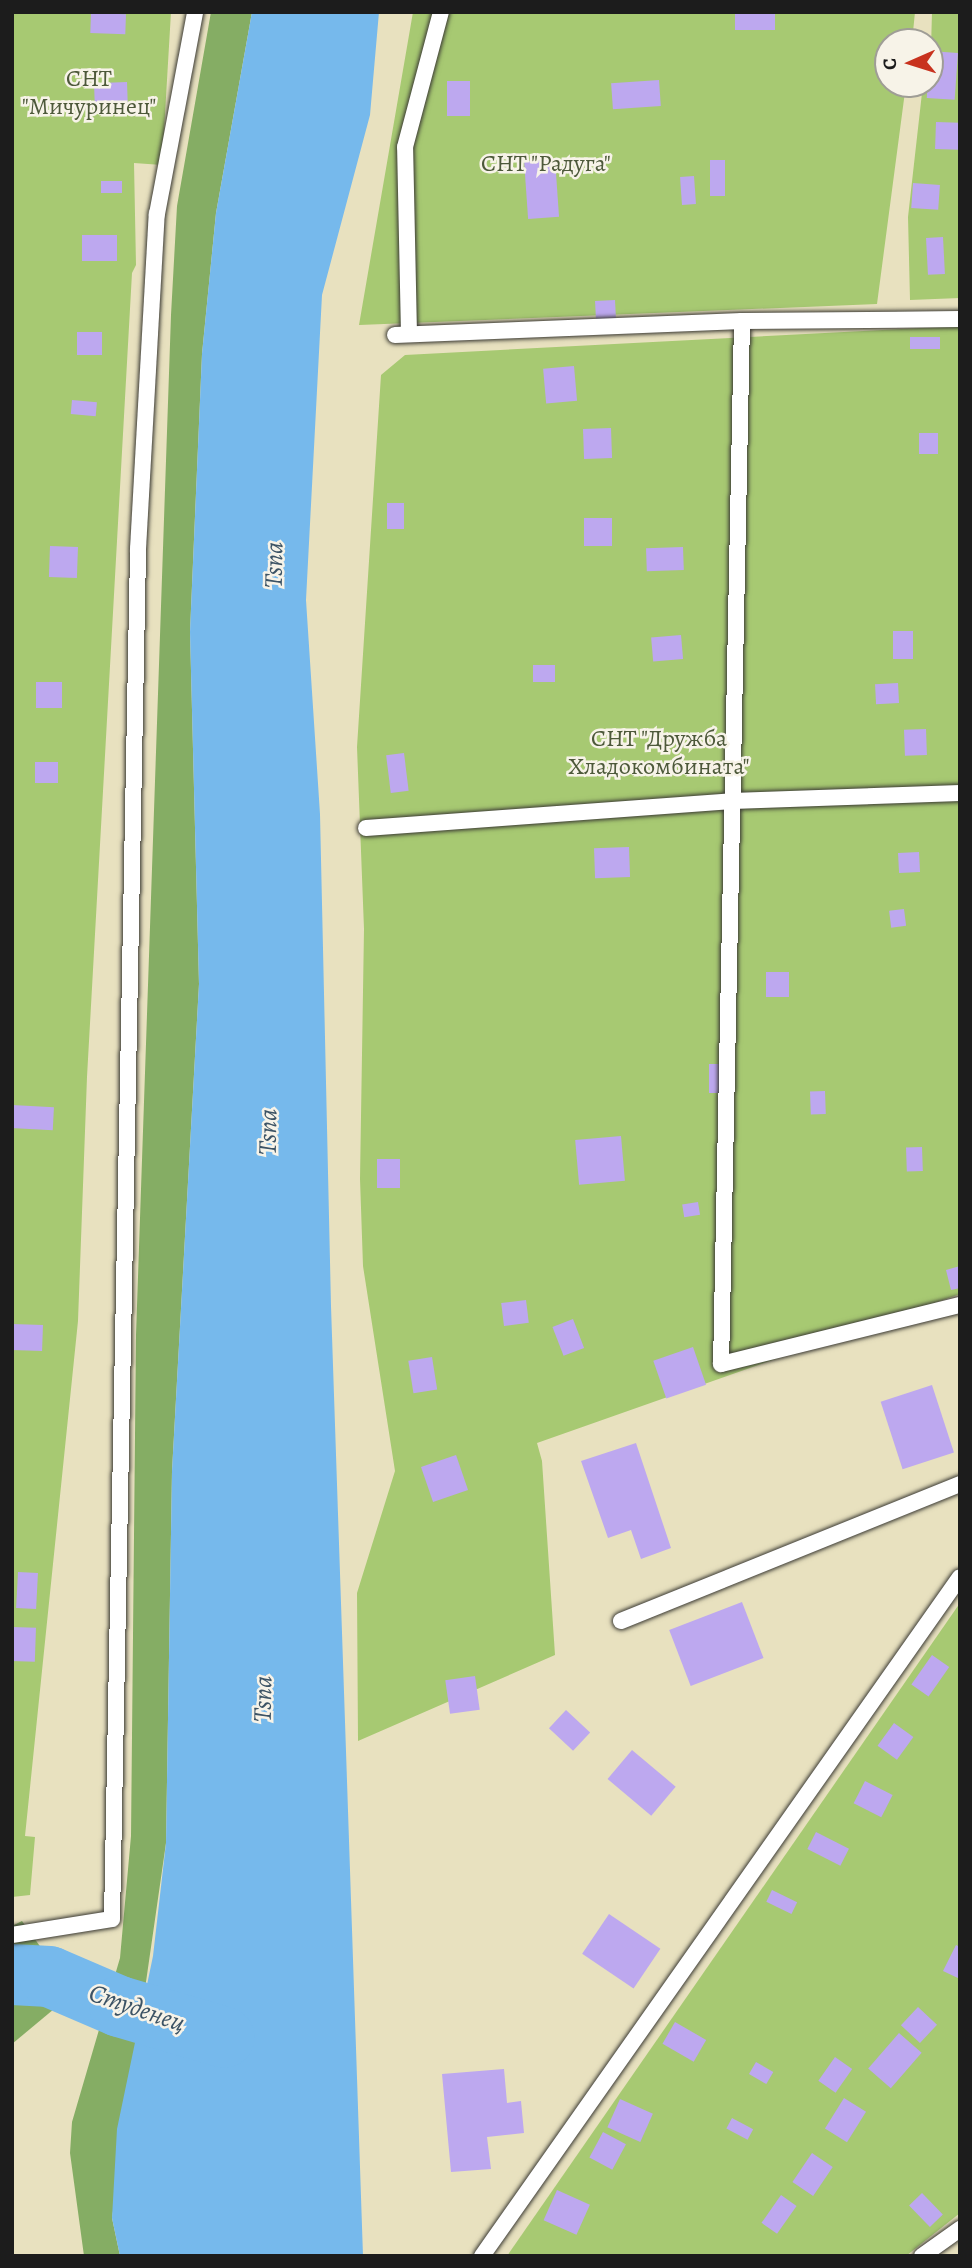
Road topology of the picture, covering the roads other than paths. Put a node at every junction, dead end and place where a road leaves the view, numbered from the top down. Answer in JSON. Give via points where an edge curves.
{"nodes":[{"id":1,"x":195,"y":12,"type":"edge"},
{"id":2,"x":441,"y":12,"type":"edge"},
{"id":3,"x":960,"y":319,"type":"edge"},
{"id":4,"x":743,"y":321,"type":"junction"},
{"id":5,"x":960,"y":793,"type":"edge"},
{"id":6,"x":732,"y":801,"type":"junction"},
{"id":7,"x":366,"y":828,"type":"dead end"},
{"id":8,"x":960,"y":1305,"type":"edge"},
{"id":9,"x":960,"y":1484,"type":"edge"},
{"id":10,"x":960,"y":1577,"type":"edge"},
{"id":11,"x":621,"y":1621,"type":"dead end"},
{"id":12,"x":12,"y":1935,"type":"edge"},
{"id":13,"x":960,"y":2229,"type":"edge"},
{"id":14,"x":482,"y":2256,"type":"edge"},
{"id":15,"x":922,"y":2256,"type":"edge"}],
"edges":[{"from":1,"to":12,"type":"lane","via":[[157,214],[138,549],[112,1919]]},
{"from":2,"to":4,"type":"lane","via":[[405,147],[402,335]]},
{"from":3,"to":4,"type":"lane"},
{"from":4,"to":6,"type":"lane"},
{"from":5,"to":6,"type":"lane"},
{"from":6,"to":7,"type":"lane"},
{"from":6,"to":8,"type":"lane","via":[[721,1364]]},
{"from":9,"to":11,"type":"lane"},
{"from":10,"to":14,"type":"lane"},
{"from":13,"to":15,"type":"lane"}]}
